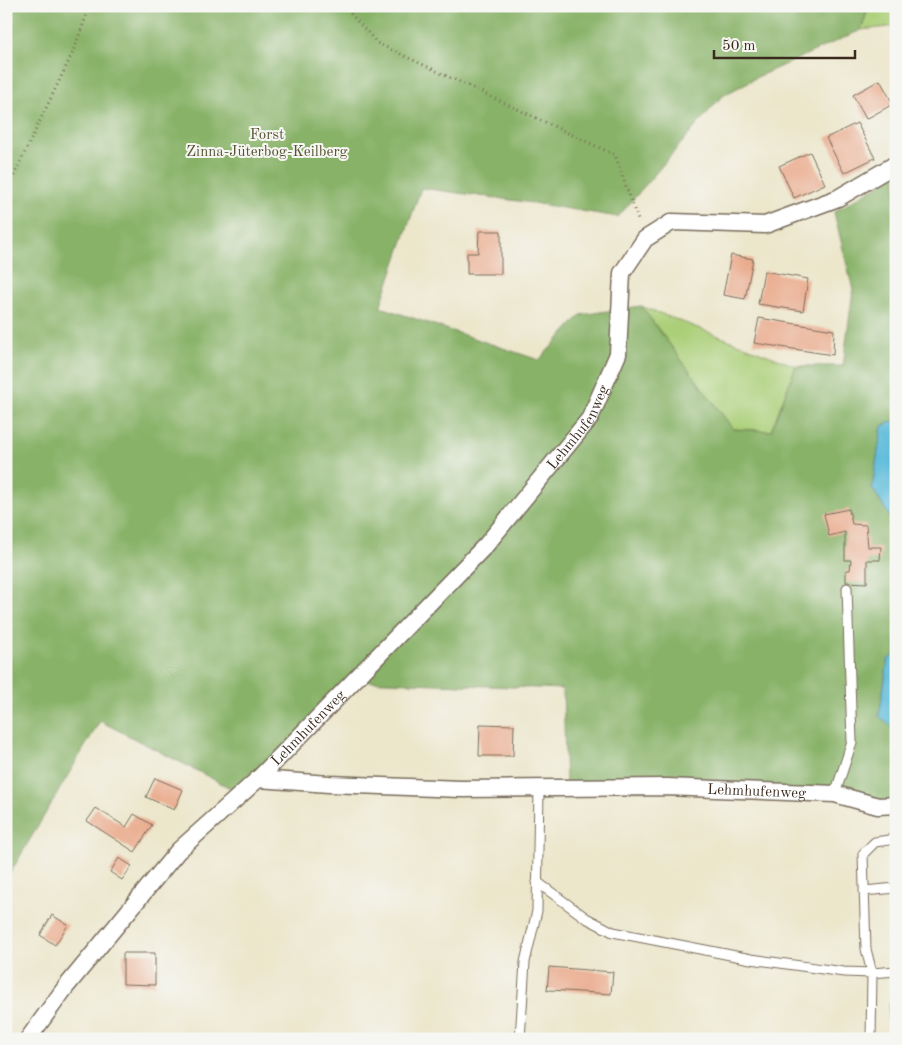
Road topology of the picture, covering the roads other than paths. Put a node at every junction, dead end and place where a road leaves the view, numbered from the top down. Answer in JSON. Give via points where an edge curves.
{"nodes":[{"id":1,"x":896,"y":164,"type":"edge"},
{"id":2,"x":847,"y":588,"type":"dead end"},
{"id":3,"x":258,"y":779,"type":"junction"},
{"id":4,"x":539,"y":788,"type":"junction"},
{"id":5,"x":835,"y":794,"type":"junction"},
{"id":6,"x":896,"y":805,"type":"edge"},
{"id":7,"x":896,"y":839,"type":"edge"},
{"id":8,"x":537,"y":882,"type":"junction"},
{"id":9,"x":896,"y":888,"type":"edge"},
{"id":10,"x":864,"y":891,"type":"junction"},
{"id":11,"x":896,"y":971,"type":"edge"},
{"id":12,"x":872,"y":973,"type":"junction"},
{"id":13,"x":28,"y":1039,"type":"edge"},
{"id":14,"x":520,"y":1039,"type":"edge"},
{"id":15,"x":871,"y":1039,"type":"edge"}],
"edges":[{"from":1,"to":3,"type":"street","name":"Lehmhufenweg","via":[[838,198],[765,225],[672,222],[645,239],[622,273],[618,354],[590,418],[486,545]]},
{"from":2,"to":5,"type":"lane","via":[[852,742]]},
{"from":3,"to":4,"type":"street","name":"Lehmhufenweg","via":[[452,788]]},
{"from":3,"to":13,"type":"street","name":"Lehmhufenweg","via":[[178,850],[65,988]]},
{"from":4,"to":5,"type":"street","name":"Lehmhufenweg","via":[[667,787]]},
{"from":4,"to":8,"type":"lane"},
{"from":5,"to":6,"type":"street","name":"Lehmhufenweg","via":[[878,806]]},
{"from":7,"to":10,"type":"lane","via":[[875,842],[863,854]]},
{"from":8,"to":12,"type":"lane","via":[[586,918],[613,932],[751,959]]},
{"from":8,"to":14,"type":"lane","via":[[537,911],[525,962]]},
{"from":9,"to":10,"type":"lane"},
{"from":10,"to":12,"type":"lane","via":[[866,949]]},
{"from":11,"to":12,"type":"lane"},
{"from":12,"to":15,"type":"lane"}]}
